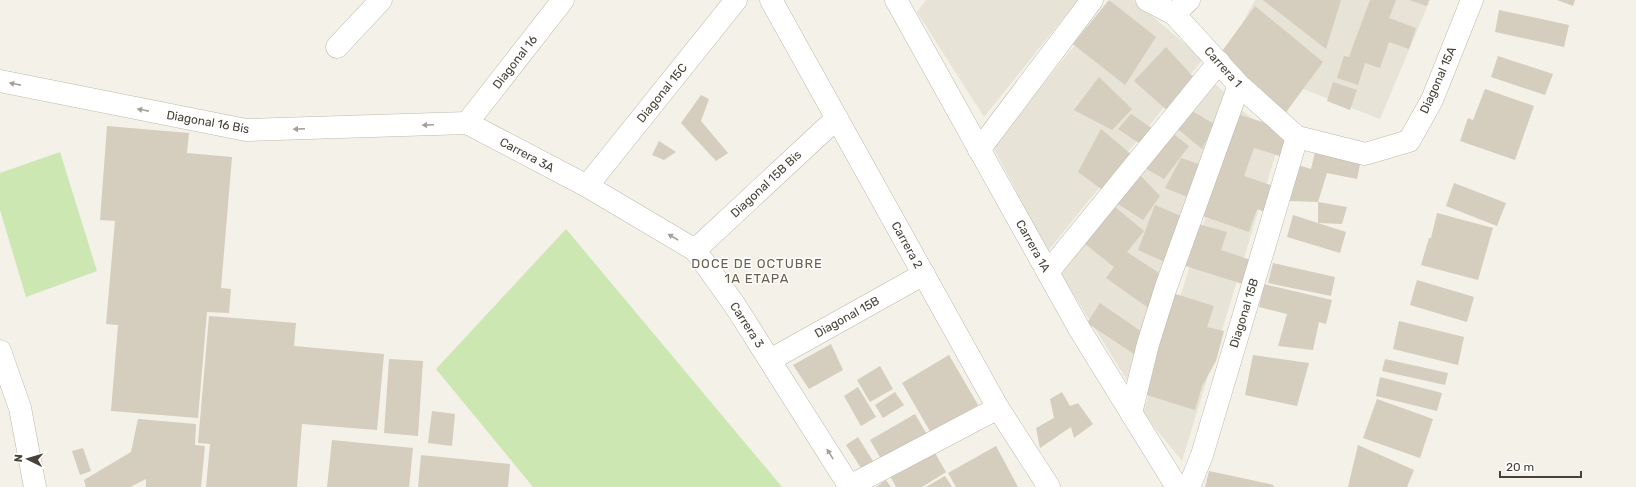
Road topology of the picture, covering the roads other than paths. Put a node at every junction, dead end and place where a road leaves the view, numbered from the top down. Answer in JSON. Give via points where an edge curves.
{"nodes":[{"id":1,"x":381,"y":0,"type":"edge"},
{"id":2,"x":563,"y":0,"type":"edge"},
{"id":3,"x":736,"y":0,"type":"edge"},
{"id":4,"x":770,"y":0,"type":"edge"},
{"id":5,"x":1092,"y":0,"type":"edge"},
{"id":6,"x":1147,"y":0,"type":"edge"},
{"id":7,"x":1472,"y":0,"type":"edge"},
{"id":8,"x":901,"y":3,"type":"edge"},
{"id":9,"x":1182,"y":7,"type":"edge"},
{"id":10,"x":337,"y":47,"type":"dead end"},
{"id":11,"x":1219,"y":62,"type":"junction"},
{"id":12,"x":0,"y":81,"type":"edge"},
{"id":13,"x":1239,"y":85,"type":"junction"},
{"id":14,"x":837,"y":118,"type":"junction"},
{"id":15,"x":467,"y":123,"type":"junction"},
{"id":16,"x":1297,"y":137,"type":"junction"},
{"id":17,"x":979,"y":150,"type":"junction"},
{"id":18,"x":587,"y":186,"type":"junction"},
{"id":19,"x":695,"y":250,"type":"junction"},
{"id":20,"x":1048,"y":272,"type":"junction"},
{"id":21,"x":924,"y":274,"type":"junction"},
{"id":22,"x":0,"y":351,"type":"edge"},
{"id":23,"x":770,"y":360,"type":"junction"},
{"id":24,"x":998,"y":408,"type":"junction"},
{"id":25,"x":1131,"y":413,"type":"junction"},
{"id":26,"x":850,"y":486,"type":"edge"},
{"id":27,"x":35,"y":487,"type":"edge"},
{"id":28,"x":1049,"y":487,"type":"edge"},
{"id":29,"x":1177,"y":487,"type":"edge"},
{"id":30,"x":1189,"y":487,"type":"edge"}],
"edges":[{"from":1,"to":10,"type":"street"},
{"from":2,"to":15,"type":"street","name":"Diagonal 16"},
{"from":3,"to":18,"type":"street","name":"Diagonal 15C"},
{"from":4,"to":14,"type":"street","name":"Carrera 2"},
{"from":5,"to":17,"type":"street"},
{"from":6,"to":9,"type":"street","name":"Carrera 1"},
{"from":7,"to":16,"type":"street","name":"Diagonal 15A","via":[[1432,100],[1409,141],[1365,154]]},
{"from":8,"to":17,"type":"street","name":"Carrera 1A"},
{"from":9,"to":11,"type":"street","name":"Carrera 1"},
{"from":11,"to":13,"type":"street","name":"Carrera 1"},
{"from":11,"to":20,"type":"street"},
{"from":15,"to":12,"type":"street","name":"Diagonal 16 Bis","one_way":true,"via":[[246,130]]},
{"from":13,"to":16,"type":"street","name":"Carrera 1"},
{"from":13,"to":25,"type":"street","via":[[1166,287],[1148,344]]},
{"from":14,"to":19,"type":"street","name":"Diagonal 15B Bis"},
{"from":14,"to":21,"type":"street","name":"Carrera 2"},
{"from":15,"to":18,"type":"street","name":"Carrera 3A"},
{"from":16,"to":30,"type":"street","name":"Diagonal 15B","via":[[1202,455]]},
{"from":17,"to":20,"type":"street","name":"Carrera 1A"},
{"from":19,"to":18,"type":"street","name":"Carrera 3","one_way":true},
{"from":19,"to":23,"type":"street","name":"Carrera 3"},
{"from":20,"to":25,"type":"street","name":"Carrera 1A"},
{"from":21,"to":23,"type":"street","name":"Diagonal 15B"},
{"from":21,"to":24,"type":"street","name":"Carrera 2"},
{"from":22,"to":27,"type":"street","via":[[20,408]]},
{"from":26,"to":23,"type":"street","name":"Carrera 3","one_way":true},
{"from":24,"to":26,"type":"street"},
{"from":24,"to":28,"type":"street","name":"Carrera 2"},
{"from":25,"to":29,"type":"street","name":"Carrera 1A"}]}
